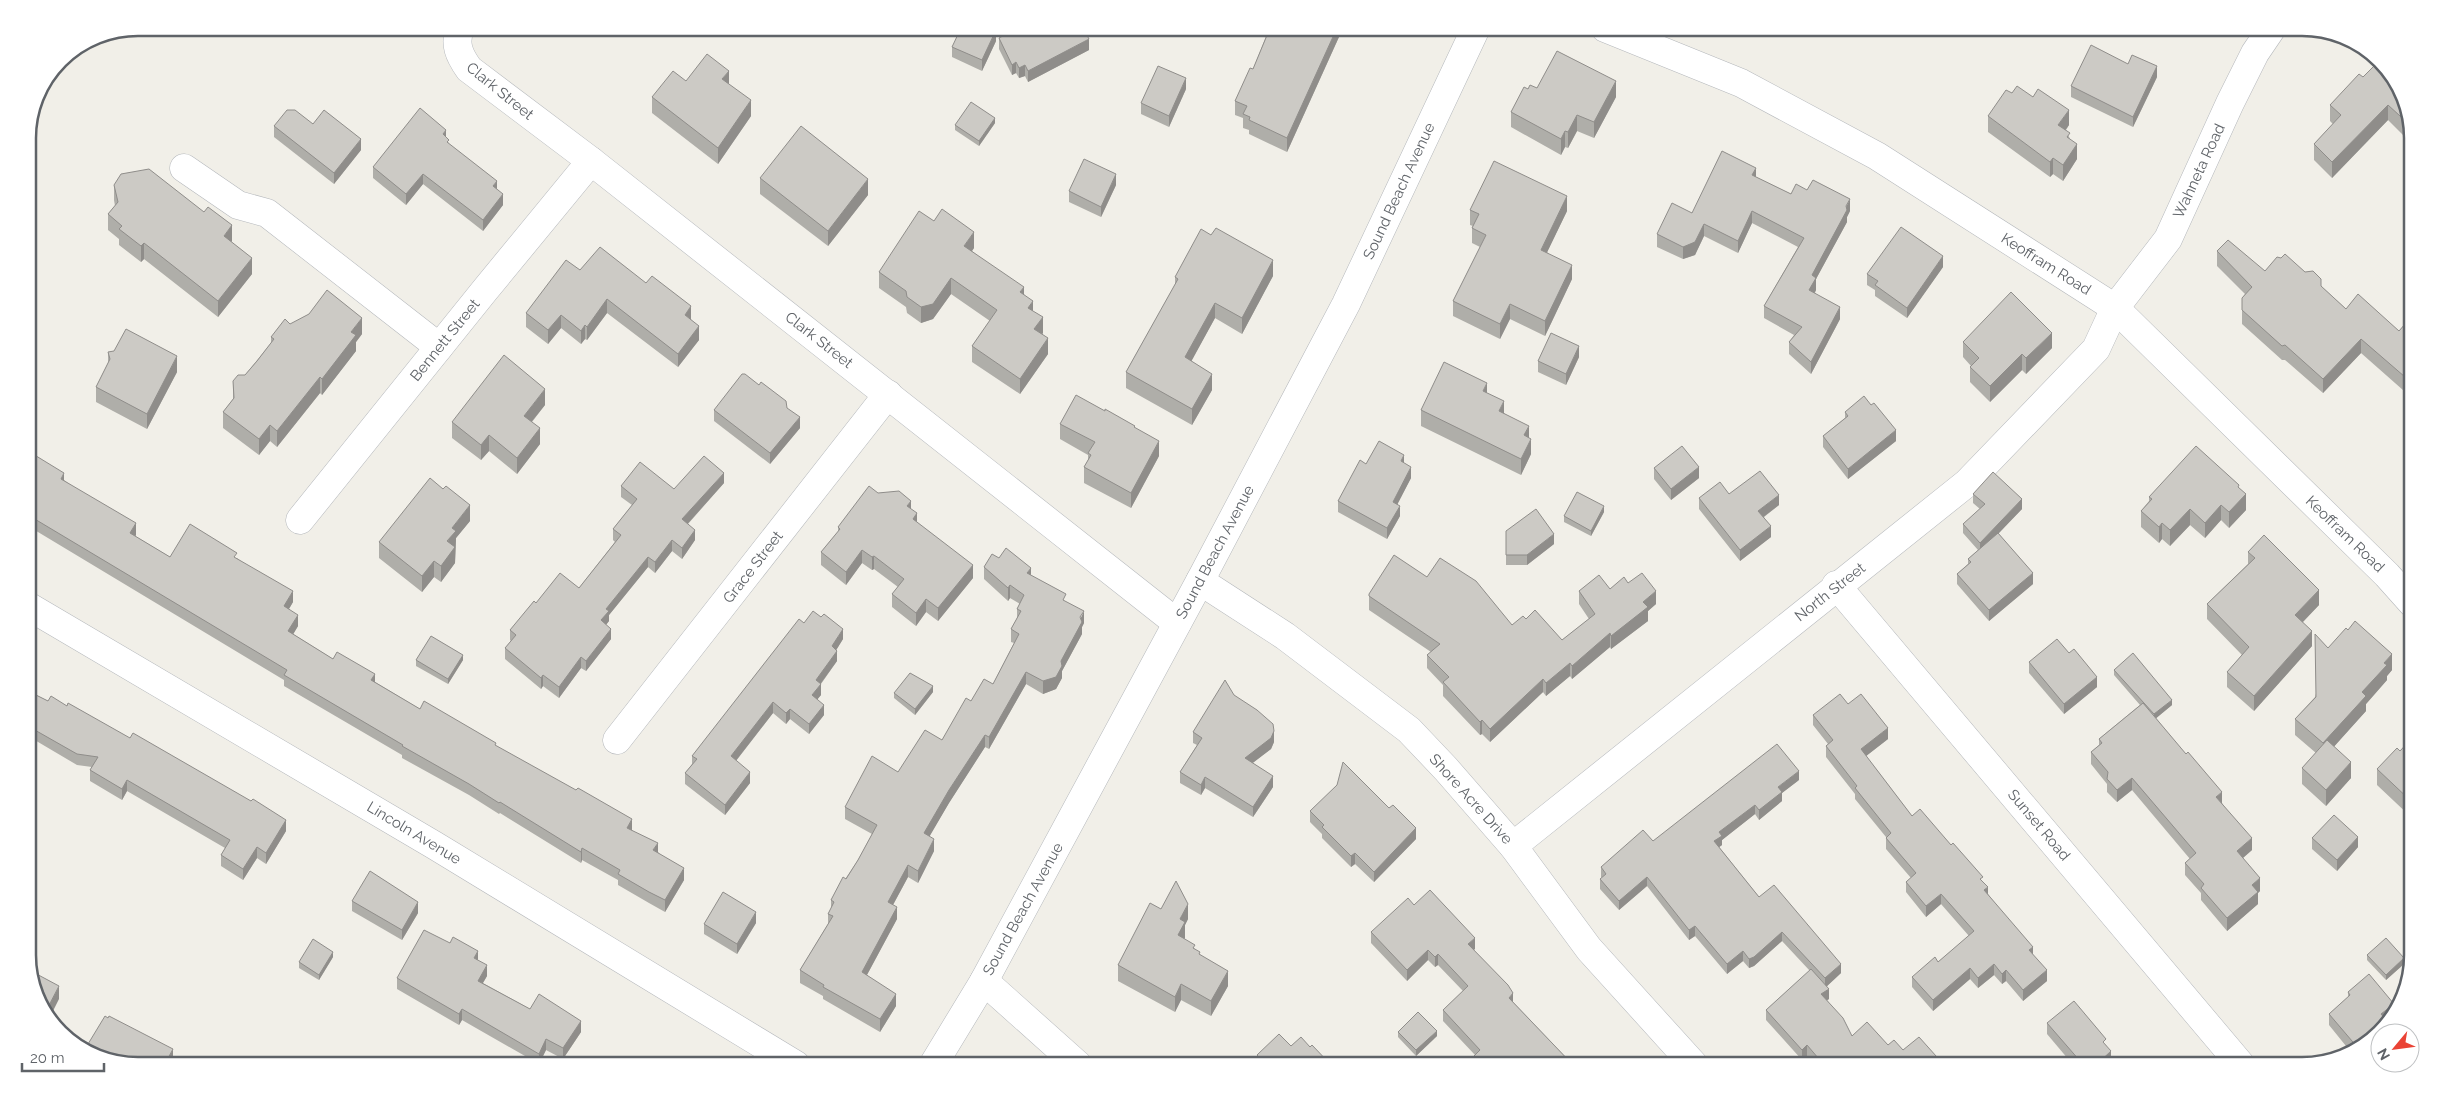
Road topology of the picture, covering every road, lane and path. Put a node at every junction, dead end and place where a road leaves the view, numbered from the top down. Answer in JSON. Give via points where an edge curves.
{"nodes":[{"id":1,"x":458,"y":36,"type":"edge"},
{"id":2,"x":1472,"y":36,"type":"edge"},
{"id":3,"x":1625,"y":36,"type":"edge"},
{"id":4,"x":2267,"y":36,"type":"edge"},
{"id":5,"x":592,"y":161,"type":"junction"},
{"id":6,"x":184,"y":168,"type":"dead end"},
{"id":7,"x":2115,"y":308,"type":"junction"},
{"id":8,"x":439,"y":347,"type":"junction"},
{"id":9,"x":888,"y":394,"type":"junction"},
{"id":10,"x":300,"y":520,"type":"dead end"},
{"id":11,"x":1200,"y":581,"type":"junction"},
{"id":12,"x":1836,"y":585,"type":"junction"},
{"id":13,"x":2404,"y":594,"type":"edge"},
{"id":14,"x":36,"y":611,"type":"edge"},
{"id":15,"x":1177,"y":623,"type":"junction"},
{"id":16,"x":617,"y":740,"type":"dead end"},
{"id":17,"x":1513,"y":846,"type":"junction"},
{"id":18,"x":984,"y":981,"type":"junction"},
{"id":19,"x":781,"y":1057,"type":"edge"},
{"id":20,"x":938,"y":1057,"type":"edge"},
{"id":21,"x":1068,"y":1057,"type":"edge"},
{"id":22,"x":1686,"y":1057,"type":"edge"},
{"id":23,"x":2233,"y":1057,"type":"edge"}],
"edges":[{"from":1,"to":5,"type":"street","name":"Clark Street","via":[[456,42],[461,58],[469,69]]},
{"from":2,"to":11,"type":"street","name":"Sound Beach Avenue","via":[[1346,304]]},
{"from":3,"to":7,"type":"street","name":"Keoffram Road","via":[[1741,83],[1868,152]]},
{"from":4,"to":7,"type":"street","name":"Wahneta Road","via":[[2230,104],[2168,239]]},
{"from":5,"to":8,"type":"street","name":"Bennett Street"},
{"from":5,"to":9,"type":"street","name":"Clark Street"},
{"from":6,"to":8,"type":"street","via":[[238,205],[267,213]]},
{"from":7,"to":12,"type":"street","name":"North Street","via":[[2096,349],[1967,483]]},
{"from":7,"to":13,"type":"street","name":"Keoffram Road"},
{"from":8,"to":10,"type":"street","name":"Bennett Street"},
{"from":9,"to":15,"type":"street","name":"Clark Street"},
{"from":9,"to":16,"type":"street","name":"Grace Street"},
{"from":11,"to":15,"type":"street","name":"Sound Beach Avenue"},
{"from":11,"to":17,"type":"street","name":"Shore Acre Drive","via":[[1285,636],[1409,730]]},
{"from":12,"to":17,"type":"street","name":"North Street"},
{"from":12,"to":23,"type":"street","name":"Sunset Road"},
{"from":14,"to":19,"type":"street","name":"Lincoln Avenue","via":[[434,845]]},
{"from":15,"to":18,"type":"street","name":"Sound Beach Avenue"},
{"from":17,"to":22,"type":"street","name":"Shore Acre Drive","via":[[1589,949]]},
{"from":18,"to":20,"type":"street","name":"Sound Beach Avenue"},
{"from":18,"to":21,"type":"street"}]}
